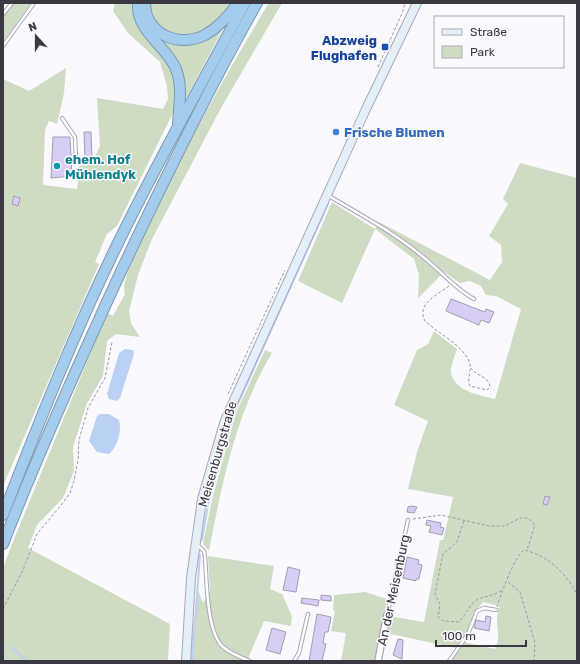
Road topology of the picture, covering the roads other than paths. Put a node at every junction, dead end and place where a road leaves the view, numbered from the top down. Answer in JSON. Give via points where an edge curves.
{"nodes":[{"id":1,"x":12,"y":3,"type":"edge"},
{"id":2,"x":34,"y":3,"type":"edge"},
{"id":3,"x":138,"y":3,"type":"edge"},
{"id":4,"x":145,"y":3,"type":"edge"},
{"id":5,"x":238,"y":3,"type":"edge"},
{"id":6,"x":245,"y":3,"type":"edge"},
{"id":7,"x":257,"y":3,"type":"edge"},
{"id":8,"x":414,"y":5,"type":"edge"},
{"id":9,"x":3,"y":14,"type":"edge"},
{"id":10,"x":3,"y":46,"type":"edge"},
{"id":11,"x":62,"y":118,"type":"dead end"},
{"id":12,"x":177,"y":129,"type":"junction"},
{"id":13,"x":76,"y":158,"type":"dead end"},
{"id":14,"x":327,"y":194,"type":"junction"},
{"id":15,"x":474,"y":298,"type":"dead end"},
{"id":16,"x":3,"y":515,"type":"edge"},
{"id":17,"x":408,"y":520,"type":"road end"},
{"id":18,"x":195,"y":543,"type":"junction"},
{"id":19,"x":3,"y":544,"type":"edge"},
{"id":20,"x":496,"y":610,"type":"road end"},
{"id":21,"x":308,"y":614,"type":"dead end"},
{"id":22,"x":387,"y":615,"type":"joint"},
{"id":23,"x":186,"y":661,"type":"edge"},
{"id":24,"x":250,"y":661,"type":"edge"},
{"id":25,"x":294,"y":661,"type":"edge"},
{"id":26,"x":378,"y":661,"type":"edge"},
{"id":27,"x":449,"y":661,"type":"edge"}],
"edges":[{"from":1,"to":9,"type":"lane"},
{"from":2,"to":10,"type":"lane"},
{"from":3,"to":12,"type":"highway","via":[[144,27],[171,59],[178,77],[181,96]]},
{"from":4,"to":5,"type":"highway","via":[[153,27],[171,39],[183,41],[194,39],[214,29]]},
{"from":6,"to":12,"type":"highway"},
{"from":7,"to":19,"type":"highway","via":[[186,134],[133,245],[84,352]]},
{"from":8,"to":14,"type":"main road","name":"Meisenburgstraße"},
{"from":11,"to":13,"type":"lane","via":[[75,137]]},
{"from":12,"to":16,"type":"highway","via":[[91,301]]},
{"from":14,"to":15,"type":"lane","via":[[394,235],[423,256],[452,284]]},
{"from":14,"to":18,"type":"main road","name":"Meisenburgstraße","via":[[225,420],[202,499]]},
{"from":17,"to":22,"type":"lane","name":"An der Meisenburg"},
{"from":18,"to":23,"type":"main road","name":"Meisenburgstraße"},
{"from":18,"to":24,"type":"lane","via":[[204,551],[214,632],[222,646],[233,655]]},
{"from":20,"to":27,"type":"lane","via":[[480,608],[477,611],[468,634]]},
{"from":21,"to":25,"type":"lane","via":[[301,647]]},
{"from":22,"to":26,"type":"street","name":"An der Meisenburg"}]}
